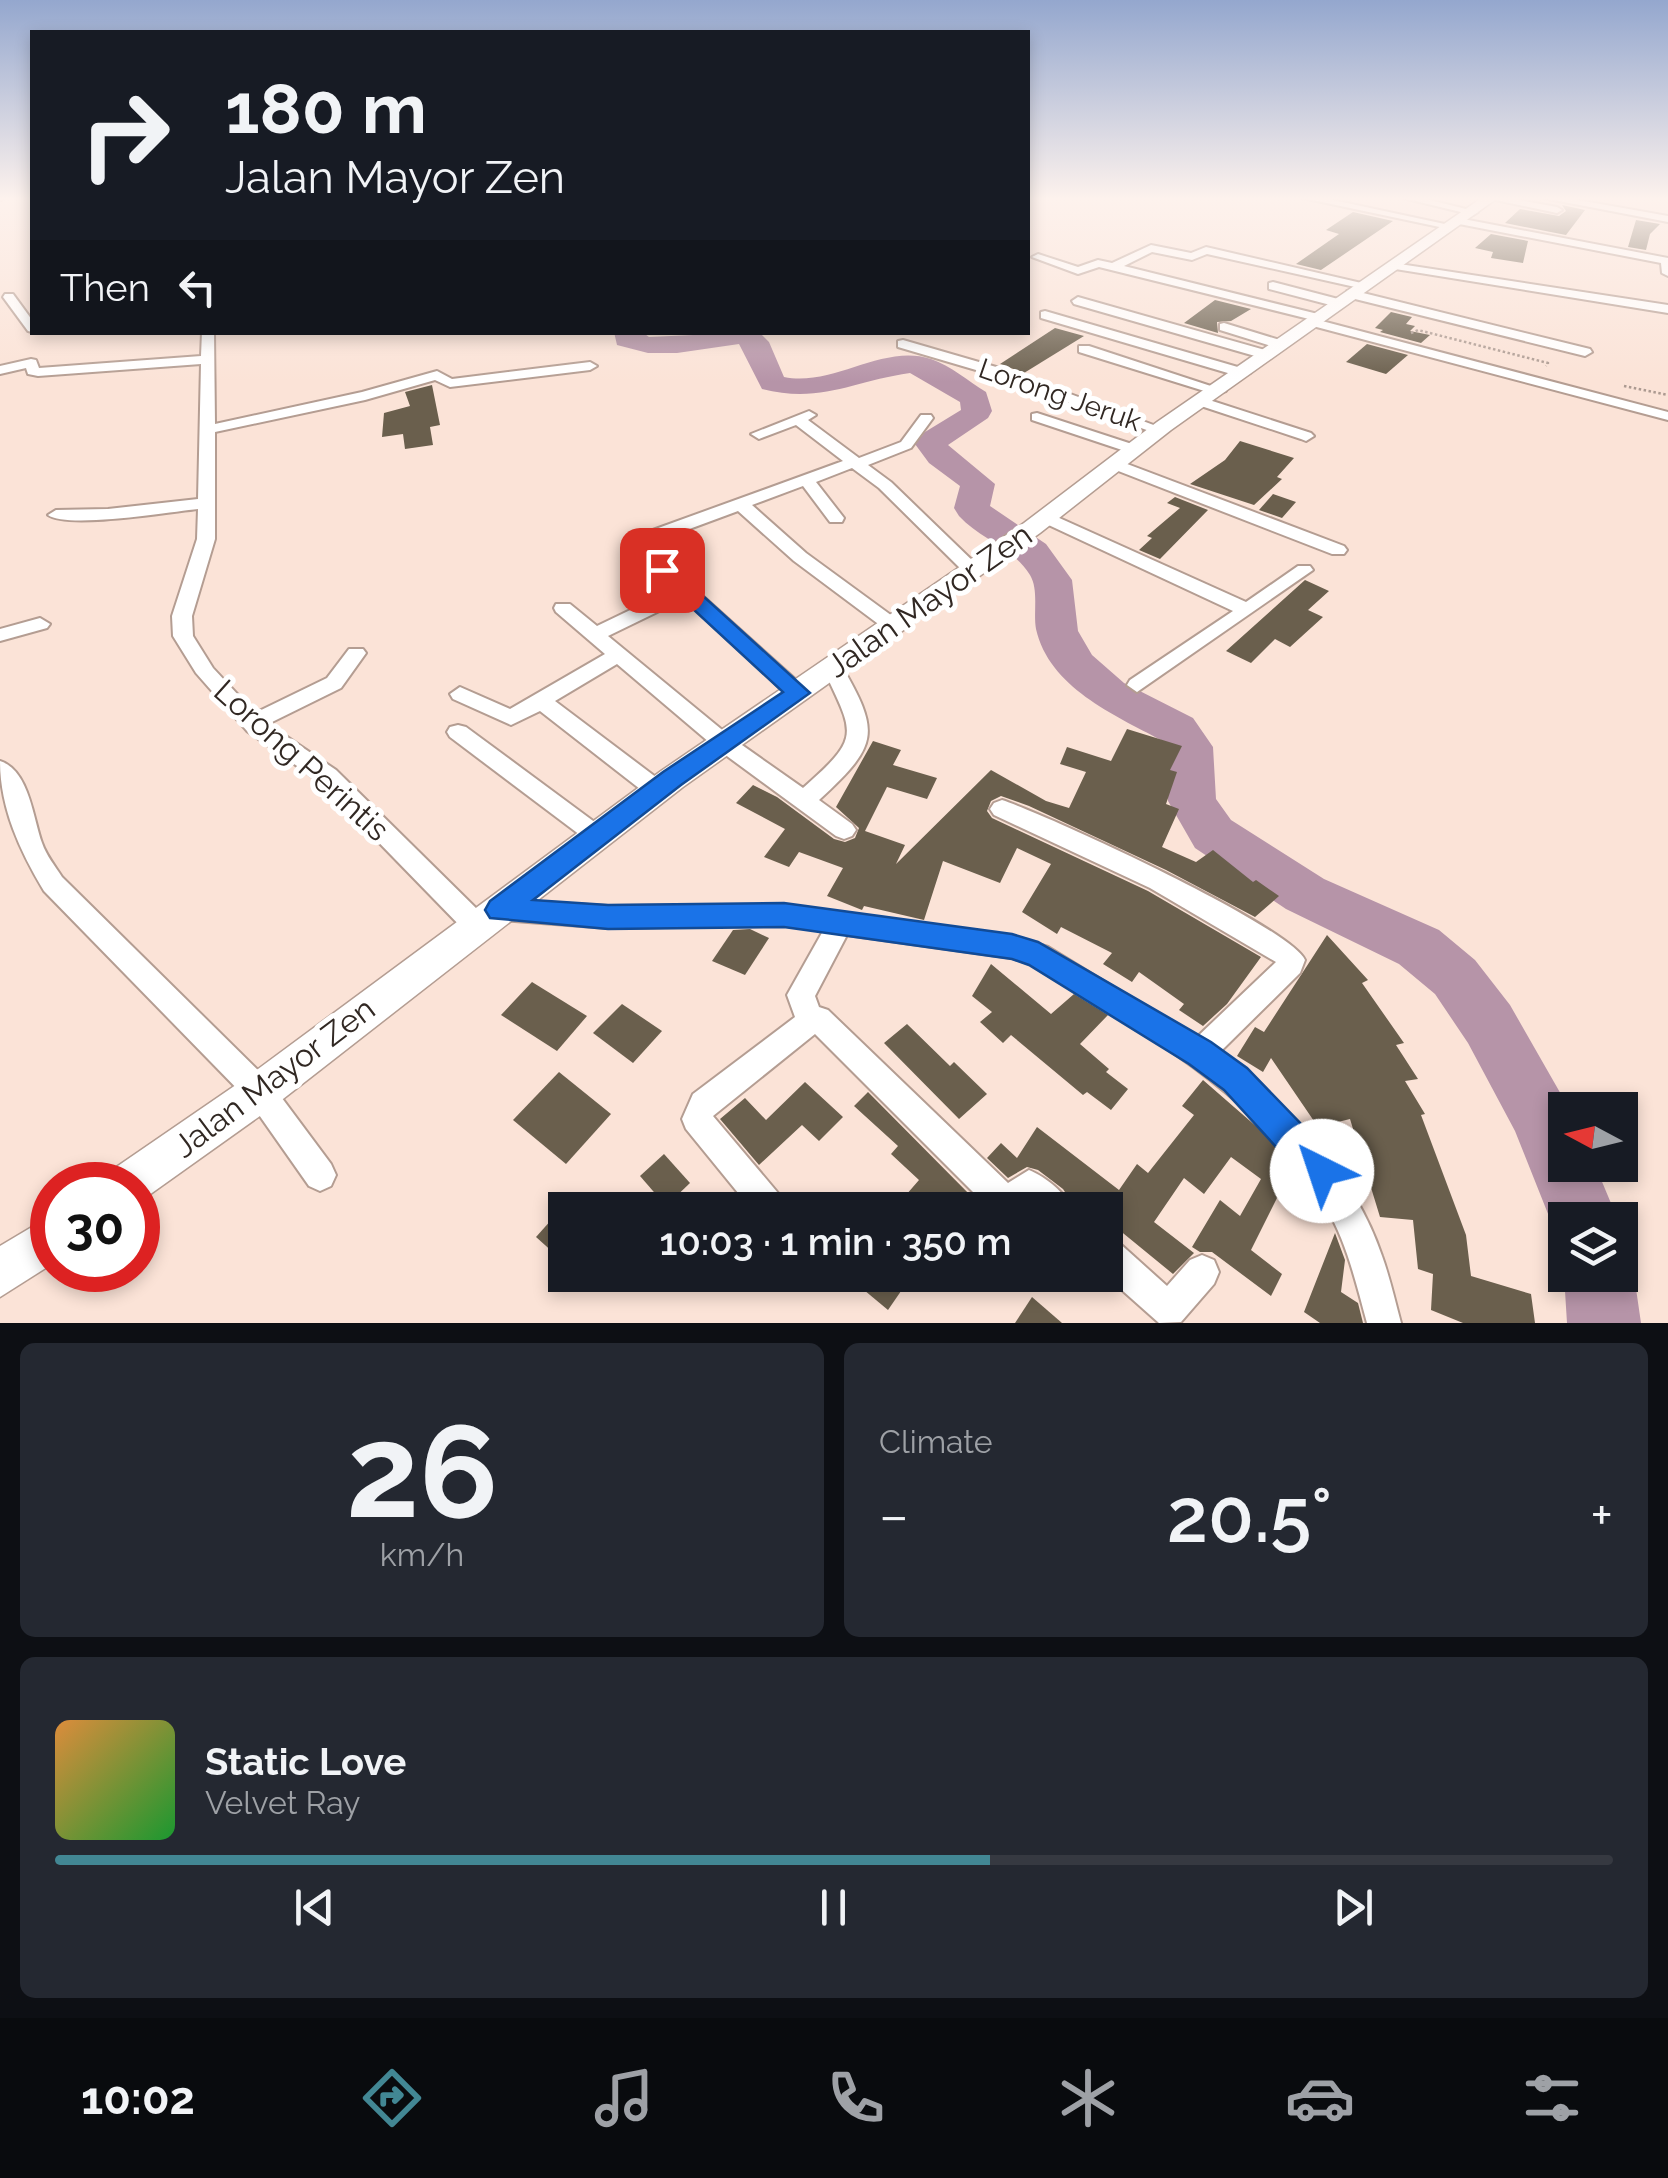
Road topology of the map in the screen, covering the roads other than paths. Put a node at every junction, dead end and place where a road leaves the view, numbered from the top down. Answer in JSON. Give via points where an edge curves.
{"nodes":[{"id":1,"x":1043,"y":259,"type":"edge"},
{"id":2,"x":1130,"y":259,"type":"edge"},
{"id":3,"x":1236,"y":259,"type":"edge"},
{"id":4,"x":1403,"y":259,"type":"edge"},
{"id":5,"x":1393,"y":266,"type":"junction"},
{"id":6,"x":1113,"y":267,"type":"junction"},
{"id":7,"x":1273,"y":286,"type":"dead end"},
{"id":8,"x":1351,"y":294,"type":"junction"},
{"id":9,"x":10,"y":296,"type":"edge"},
{"id":10,"x":1078,"y":301,"type":"dead end"},
{"id":11,"x":1668,"y":310,"type":"edge"},
{"id":12,"x":1045,"y":315,"type":"dead end"},
{"id":13,"x":1315,"y":320,"type":"junction"},
{"id":14,"x":30,"y":324,"type":"edge"},
{"id":15,"x":1224,"y":327,"type":"dead end"},
{"id":16,"x":34,"y":335,"type":"edge"},
{"id":17,"x":208,"y":335,"type":"edge"},
{"id":18,"x":902,"y":344,"type":"dead end"},
{"id":19,"x":1084,"y":349,"type":"dead end"},
{"id":20,"x":1585,"y":352,"type":"dead end"},
{"id":21,"x":210,"y":359,"type":"junction"},
{"id":22,"x":1261,"y":360,"type":"junction"},
{"id":23,"x":32,"y":363,"type":"junction"},
{"id":24,"x":590,"y":366,"type":"dead end"},
{"id":25,"x":0,"y":370,"type":"edge"},
{"id":26,"x":1211,"y":396,"type":"junction"},
{"id":27,"x":1037,"y":416,"type":"dead end"},
{"id":28,"x":1668,"y":416,"type":"edge"},
{"id":29,"x":926,"y":418,"type":"dead end"},
{"id":30,"x":205,"y":430,"type":"junction"},
{"id":31,"x":1160,"y":430,"type":"junction"},
{"id":32,"x":759,"y":434,"type":"dead end"},
{"id":33,"x":1306,"y":436,"type":"dead end"},
{"id":34,"x":1133,"y":449,"type":"junction"},
{"id":35,"x":856,"y":463,"type":"junction"},
{"id":36,"x":1114,"y":464,"type":"junction"},
{"id":37,"x":805,"y":479,"type":"junction"},
{"id":38,"x":208,"y":503,"type":"junction"},
{"id":39,"x":739,"y":503,"type":"junction"},
{"id":40,"x":56,"y":515,"type":"dead end"},
{"id":41,"x":836,"y":518,"type":"dead end"},
{"id":42,"x":1039,"y":522,"type":"junction"},
{"id":43,"x":1338,"y":550,"type":"dead end"},
{"id":44,"x":972,"y":570,"type":"junction"},
{"id":45,"x":1304,"y":570,"type":"dead end"},
{"id":46,"x":685,"y":591,"type":"junction"},
{"id":47,"x":563,"y":608,"type":"dead end"},
{"id":48,"x":1247,"y":610,"type":"junction"},
{"id":49,"x":40,"y":624,"type":"dead end"},
{"id":50,"x":892,"y":625,"type":"junction"},
{"id":51,"x":595,"y":634,"type":"junction"},
{"id":52,"x":0,"y":635,"type":"edge"},
{"id":53,"x":356,"y":653,"type":"dead end"},
{"id":54,"x":620,"y":654,"type":"junction"},
{"id":55,"x":834,"y":668,"type":"junction"},
{"id":56,"x":1136,"y":685,"type":"dead end"},
{"id":57,"x":798,"y":693,"type":"junction"},
{"id":58,"x":460,"y":694,"type":"dead end"},
{"id":59,"x":541,"y":701,"type":"junction"},
{"id":60,"x":252,"y":723,"type":"junction"},
{"id":61,"x":458,"y":732,"type":"dead end"},
{"id":62,"x":724,"y":743,"type":"junction"},
{"id":63,"x":0,"y":768,"type":"edge"},
{"id":64,"x":657,"y":790,"type":"junction"},
{"id":65,"x":805,"y":800,"type":"junction"},
{"id":66,"x":1002,"y":808,"type":"dead end"},
{"id":67,"x":844,"y":830,"type":"dead end"},
{"id":68,"x":596,"y":835,"type":"junction"},
{"id":69,"x":488,"y":917,"type":"junction"},
{"id":70,"x":840,"y":924,"type":"junction"},
{"id":71,"x":811,"y":1021,"type":"junction"},
{"id":72,"x":1200,"y":1053,"type":"junction"},
{"id":73,"x":260,"y":1092,"type":"junction"},
{"id":74,"x":160,"y":1162,"type":"edge"},
{"id":75,"x":320,"y":1174,"type":"dead end"},
{"id":76,"x":757,"y":1192,"type":"edge"},
{"id":77,"x":995,"y":1192,"type":"edge"},
{"id":78,"x":30,"y":1253,"type":"edge"},
{"id":79,"x":1123,"y":1269,"type":"edge"},
{"id":80,"x":1202,"y":1272,"type":"dead end"},
{"id":81,"x":0,"y":1274,"type":"edge"},
{"id":82,"x":1384,"y":1323,"type":"edge"}],
"edges":[{"from":1,"to":6,"type":"street","via":[[1078,271],[1098,263]]},
{"from":2,"to":6,"type":"street"},
{"from":3,"to":8,"type":"street"},
{"from":4,"to":5,"type":"street","name":"Jalan Mayor Zen"},
{"from":5,"to":8,"type":"street","name":"Jalan Mayor Zen"},
{"from":5,"to":11,"type":"street"},
{"from":6,"to":13,"type":"street"},
{"from":7,"to":8,"type":"street"},
{"from":8,"to":13,"type":"street","name":"Jalan Mayor Zen"},
{"from":8,"to":20,"type":"street"},
{"from":9,"to":14,"type":"street"},
{"from":10,"to":22,"type":"street"},
{"from":12,"to":22,"type":"street"},
{"from":13,"to":22,"type":"street","name":"Jalan Mayor Zen"},
{"from":13,"to":28,"type":"street"},
{"from":15,"to":22,"type":"street"},
{"from":16,"to":23,"type":"street"},
{"from":17,"to":21,"type":"street","name":"Lorong Perintis"},
{"from":18,"to":31,"type":"street","name":"Lorong Jeruk"},
{"from":19,"to":26,"type":"street"},
{"from":21,"to":23,"type":"street","via":[[38,372]]},
{"from":21,"to":30,"type":"street","name":"Lorong Perintis"},
{"from":22,"to":26,"type":"street","name":"Jalan Mayor Zen"},
{"from":23,"to":25,"type":"street"},
{"from":24,"to":30,"type":"street","via":[[450,383],[438,375]]},
{"from":26,"to":31,"type":"street","name":"Jalan Mayor Zen"},
{"from":26,"to":33,"type":"street"},
{"from":27,"to":34,"type":"street"},
{"from":29,"to":35,"type":"street","via":[[906,444]]},
{"from":30,"to":38,"type":"street","name":"Lorong Perintis"},
{"from":31,"to":34,"type":"street","name":"Jalan Mayor Zen"},
{"from":32,"to":35,"type":"street","via":[[805,417]]},
{"from":34,"to":36,"type":"street","name":"Jalan Mayor Zen"},
{"from":35,"to":37,"type":"street"},
{"from":35,"to":44,"type":"street"},
{"from":36,"to":42,"type":"street","name":"Jalan Mayor Zen"},
{"from":36,"to":43,"type":"street"},
{"from":37,"to":39,"type":"street"},
{"from":37,"to":41,"type":"street"},
{"from":38,"to":40,"type":"street"},
{"from":38,"to":60,"type":"street","name":"Lorong Perintis","via":[[206,539],[183,626],[206,673]]},
{"from":39,"to":46,"type":"street","via":[[634,542]]},
{"from":39,"to":50,"type":"street"},
{"from":42,"to":44,"type":"street","name":"Jalan Mayor Zen"},
{"from":42,"to":48,"type":"street"},
{"from":44,"to":50,"type":"street","name":"Jalan Mayor Zen"},
{"from":45,"to":48,"type":"street"},
{"from":46,"to":51,"type":"street"},
{"from":46,"to":57,"type":"street"},
{"from":47,"to":51,"type":"street"},
{"from":48,"to":56,"type":"street"},
{"from":49,"to":52,"type":"street"},
{"from":50,"to":55,"type":"street","name":"Jalan Mayor Zen"},
{"from":51,"to":54,"type":"street"},
{"from":53,"to":60,"type":"street","via":[[334,683]]},
{"from":54,"to":59,"type":"street"},
{"from":54,"to":62,"type":"street"},
{"from":55,"to":57,"type":"street","name":"Jalan Mayor Zen"},
{"from":55,"to":65,"type":"street","via":[[860,733],[850,757]]},
{"from":57,"to":62,"type":"street","name":"Jalan Mayor Zen"},
{"from":58,"to":59,"type":"street","via":[[507,718]]},
{"from":59,"to":64,"type":"street"},
{"from":60,"to":69,"type":"street","name":"Lorong Perintis","via":[[328,776]]},
{"from":61,"to":68,"type":"street"},
{"from":62,"to":64,"type":"street","name":"Jalan Mayor Zen"},
{"from":62,"to":65,"type":"street"},
{"from":63,"to":73,"type":"street","via":[[53,884]]},
{"from":64,"to":68,"type":"street","name":"Jalan Mayor Zen"},
{"from":65,"to":67,"type":"street"},
{"from":66,"to":72,"type":"street","via":[[1159,881],[1292,960]]},
{"from":68,"to":69,"type":"street","name":"Jalan Mayor Zen"},
{"from":69,"to":70,"type":"street","via":[[784,915]]},
{"from":69,"to":73,"type":"street","name":"Jalan Mayor Zen"},
{"from":70,"to":71,"type":"street","via":[[801,995]]},
{"from":70,"to":72,"type":"street","via":[[1038,955]]},
{"from":71,"to":76,"type":"street","via":[[703,1104],[697,1119]]},
{"from":71,"to":77,"type":"street","via":[[818,1020]]},
{"from":72,"to":82,"type":"street","via":[[1236,1079],[1322,1171],[1369,1258]]},
{"from":73,"to":74,"type":"street","name":"Jalan Mayor Zen"},
{"from":73,"to":75,"type":"street"},
{"from":78,"to":81,"type":"street"},
{"from":79,"to":80,"type":"street","via":[[1170,1310]]}]}
